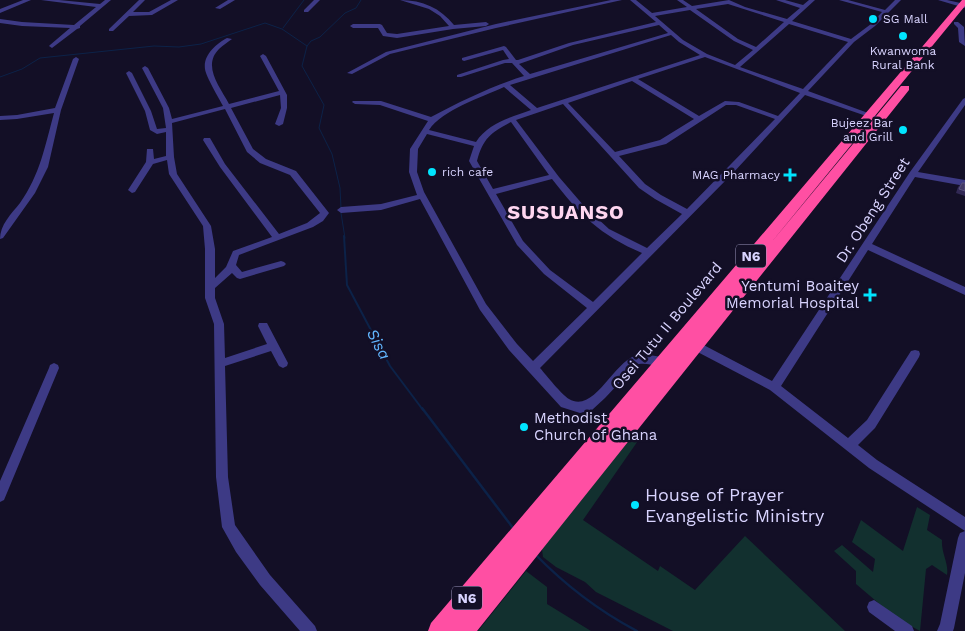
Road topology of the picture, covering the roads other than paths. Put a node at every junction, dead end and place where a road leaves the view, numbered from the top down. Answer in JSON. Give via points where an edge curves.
{"nodes":[{"id":1,"x":28,"y":0,"type":"edge"},
{"id":2,"x":44,"y":0,"type":"edge"},
{"id":3,"x":108,"y":0,"type":"edge"},
{"id":4,"x":142,"y":0,"type":"edge"},
{"id":5,"x":175,"y":0,"type":"edge"},
{"id":6,"x":232,"y":0,"type":"edge"},
{"id":7,"x":317,"y":0,"type":"edge"},
{"id":8,"x":403,"y":0,"type":"edge"},
{"id":9,"x":582,"y":0,"type":"edge"},
{"id":10,"x":619,"y":0,"type":"edge"},
{"id":11,"x":633,"y":0,"type":"edge"},
{"id":12,"x":680,"y":0,"type":"edge"},
{"id":13,"x":779,"y":0,"type":"edge"},
{"id":14,"x":812,"y":0,"type":"edge"},
{"id":15,"x":842,"y":0,"type":"edge"},
{"id":16,"x":898,"y":0,"type":"edge"},
{"id":17,"x":942,"y":0,"type":"edge"},
{"id":18,"x":727,"y":1,"type":"edge"},
{"id":19,"x":101,"y":6,"type":"junction"},
{"id":20,"x":589,"y":6,"type":"junction"},
{"id":21,"x":964,"y":6,"type":"edge"},
{"id":22,"x":804,"y":7,"type":"junction"},
{"id":23,"x":218,"y":8,"type":"dead end"},
{"id":24,"x":691,"y":8,"type":"junction"},
{"id":25,"x":0,"y":11,"type":"edge"},
{"id":26,"x":306,"y":11,"type":"dead end"},
{"id":27,"x":887,"y":12,"type":"junction"},
{"id":28,"x":128,"y":14,"type":"junction"},
{"id":29,"x":651,"y":15,"type":"junction"},
{"id":30,"x":0,"y":21,"type":"edge"},
{"id":31,"x":789,"y":22,"type":"junction"},
{"id":32,"x":660,"y":23,"type":"junction"},
{"id":33,"x":956,"y":24,"type":"junction"},
{"id":34,"x":353,"y":26,"type":"dead end"},
{"id":35,"x":496,"y":26,"type":"junction"},
{"id":36,"x":78,"y":27,"type":"junction"},
{"id":37,"x":453,"y":27,"type":"junction"},
{"id":38,"x":110,"y":30,"type":"dead end"},
{"id":39,"x":673,"y":33,"type":"junction"},
{"id":40,"x":229,"y":40,"type":"dead end"},
{"id":41,"x":852,"y":41,"type":"junction"},
{"id":42,"x":965,"y":44,"type":"edge"},
{"id":43,"x":52,"y":46,"type":"dead end"},
{"id":44,"x":757,"y":49,"type":"junction"},
{"id":45,"x":705,"y":55,"type":"junction"},
{"id":46,"x":263,"y":56,"type":"dead end"},
{"id":47,"x":76,"y":59,"type":"dead end"},
{"id":48,"x":464,"y":59,"type":"dead end"},
{"id":49,"x":514,"y":62,"type":"junction"},
{"id":50,"x":145,"y":68,"type":"dead end"},
{"id":51,"x":736,"y":68,"type":"junction"},
{"id":52,"x":129,"y":73,"type":"dead end"},
{"id":53,"x":350,"y":73,"type":"dead end"},
{"id":54,"x":459,"y":76,"type":"dead end"},
{"id":55,"x":528,"y":77,"type":"junction"},
{"id":56,"x":150,"y":78,"type":"junction"},
{"id":57,"x":634,"y":80,"type":"junction"},
{"id":58,"x":134,"y":82,"type":"junction"},
{"id":59,"x":505,"y":84,"type":"junction"},
{"id":60,"x":284,"y":92,"type":"junction"},
{"id":61,"x":803,"y":93,"type":"junction"},
{"id":62,"x":965,"y":100,"type":"edge"},
{"id":63,"x":355,"y":102,"type":"dead end"},
{"id":64,"x":565,"y":103,"type":"junction"},
{"id":65,"x":227,"y":108,"type":"junction"},
{"id":66,"x":58,"y":110,"type":"junction"},
{"id":67,"x":537,"y":112,"type":"junction"},
{"id":68,"x":874,"y":117,"type":"junction"},
{"id":69,"x":0,"y":118,"type":"edge"},
{"id":70,"x":778,"y":118,"type":"junction"},
{"id":71,"x":512,"y":119,"type":"junction"},
{"id":72,"x":698,"y":119,"type":"junction"},
{"id":73,"x":432,"y":120,"type":"junction"},
{"id":74,"x":279,"y":124,"type":"dead end"},
{"id":75,"x":170,"y":125,"type":"junction"},
{"id":76,"x":424,"y":131,"type":"junction"},
{"id":77,"x":207,"y":140,"type":"dead end"},
{"id":78,"x":477,"y":144,"type":"junction"},
{"id":79,"x":150,"y":151,"type":"dead end"},
{"id":80,"x":614,"y":154,"type":"junction"},
{"id":81,"x":170,"y":157,"type":"junction"},
{"id":82,"x":150,"y":162,"type":"junction"},
{"id":83,"x":913,"y":174,"type":"junction"},
{"id":84,"x":555,"y":176,"type":"junction"},
{"id":85,"x":965,"y":183,"type":"edge"},
{"id":86,"x":132,"y":190,"type":"dead end"},
{"id":87,"x":490,"y":193,"type":"junction"},
{"id":88,"x":422,"y":196,"type":"junction"},
{"id":89,"x":341,"y":210,"type":"dead end"},
{"id":90,"x":688,"y":213,"type":"junction"},
{"id":91,"x":0,"y":236,"type":"edge"},
{"id":92,"x":277,"y":238,"type":"junction"},
{"id":93,"x":866,"y":245,"type":"junction"},
{"id":94,"x":647,"y":252,"type":"junction"},
{"id":95,"x":281,"y":264,"type":"dead end"},
{"id":96,"x":231,"y":266,"type":"junction"},
{"id":97,"x":209,"y":288,"type":"junction"},
{"id":98,"x":965,"y":292,"type":"edge"},
{"id":99,"x":593,"y":307,"type":"junction"},
{"id":100,"x":263,"y":326,"type":"dead end"},
{"id":101,"x":683,"y":338,"type":"junction"},
{"id":102,"x":273,"y":346,"type":"junction"},
{"id":103,"x":696,"y":346,"type":"junction"},
{"id":104,"x":915,"y":354,"type":"dead end"},
{"id":105,"x":662,"y":362,"type":"junction"},
{"id":106,"x":283,"y":363,"type":"dead end"},
{"id":107,"x":219,"y":364,"type":"junction"},
{"id":108,"x":54,"y":368,"type":"dead end"},
{"id":109,"x":532,"y":368,"type":"junction"},
{"id":110,"x":774,"y":387,"type":"junction"},
{"id":111,"x":849,"y":445,"type":"junction"},
{"id":112,"x":0,"y":496,"type":"edge"},
{"id":113,"x":543,"y":518,"type":"junction"},
{"id":114,"x":965,"y":525,"type":"edge"},
{"id":115,"x":965,"y":538,"type":"edge"},
{"id":116,"x":501,"y":569,"type":"junction"},
{"id":117,"x":874,"y":607,"type":"dead end"},
{"id":118,"x":310,"y":631,"type":"edge"},
{"id":119,"x":439,"y":631,"type":"edge"},
{"id":120,"x":462,"y":631,"type":"edge"},
{"id":121,"x":907,"y":631,"type":"edge"},
{"id":122,"x":944,"y":631,"type":"edge"}],
"edges":[{"from":1,"to":25,"type":"street"},
{"from":2,"to":19,"type":"street"},
{"from":3,"to":19,"type":"street"},
{"from":4,"to":28,"type":"street"},
{"from":5,"to":28,"type":"street","via":[[150,14]]},
{"from":6,"to":23,"type":"street"},
{"from":7,"to":26,"type":"street"},
{"from":8,"to":37,"type":"street","via":[[425,3]]},
{"from":9,"to":20,"type":"street"},
{"from":10,"to":20,"type":"street"},
{"from":11,"to":29,"type":"street"},
{"from":12,"to":24,"type":"street"},
{"from":13,"to":22,"type":"street"},
{"from":14,"to":22,"type":"street"},
{"from":15,"to":27,"type":"street"},
{"from":16,"to":27,"type":"street"},
{"from":17,"to":21,"type":"street"},
{"from":18,"to":24,"type":"street"},
{"from":18,"to":31,"type":"street"},
{"from":19,"to":36,"type":"street"},
{"from":20,"to":35,"type":"street"},
{"from":21,"to":33,"type":"highway","name":"Osei Tutu II Boulevard","number":"N6"},
{"from":21,"to":68,"type":"highway","name":"Osei Tutu II Boulevard","number":"N6"},
{"from":22,"to":31,"type":"street"},
{"from":24,"to":29,"type":"street"},
{"from":24,"to":44,"type":"street","via":[[736,40]]},
{"from":27,"to":41,"type":"street"},
{"from":28,"to":38,"type":"street"},
{"from":29,"to":32,"type":"street"},
{"from":30,"to":36,"type":"street"},
{"from":31,"to":41,"type":"street"},
{"from":31,"to":44,"type":"street"},
{"from":32,"to":39,"type":"street"},
{"from":32,"to":49,"type":"street"},
{"from":33,"to":42,"type":"street","via":[[961,27]]},
{"from":33,"to":68,"type":"highway","name":"Osei Tutu II Boulevard","number":"N6"},
{"from":34,"to":37,"type":"street","via":[[380,26],[383,33],[390,36]]},
{"from":35,"to":37,"type":"street"},
{"from":35,"to":53,"type":"street","via":[[388,53]]},
{"from":36,"to":43,"type":"street"},
{"from":39,"to":45,"type":"street"},
{"from":39,"to":55,"type":"street"},
{"from":40,"to":65,"type":"street","via":[[213,50],[208,70]]},
{"from":41,"to":61,"type":"street"},
{"from":44,"to":51,"type":"street"},
{"from":45,"to":51,"type":"street"},
{"from":45,"to":57,"type":"street"},
{"from":46,"to":60,"type":"street"},
{"from":47,"to":66,"type":"street"},
{"from":48,"to":49,"type":"street","via":[[502,48]]},
{"from":49,"to":54,"type":"street","via":[[505,61]]},
{"from":49,"to":55,"type":"street"},
{"from":50,"to":56,"type":"street"},
{"from":51,"to":61,"type":"street"},
{"from":52,"to":58,"type":"street"},
{"from":55,"to":59,"type":"street"},
{"from":56,"to":58,"type":"street"},
{"from":56,"to":75,"type":"street","via":[[166,108]]},
{"from":57,"to":64,"type":"street"},
{"from":57,"to":72,"type":"street"},
{"from":58,"to":75,"type":"street","via":[[154,130],[157,132]]},
{"from":59,"to":67,"type":"street"},
{"from":59,"to":73,"type":"street"},
{"from":60,"to":65,"type":"street"},
{"from":60,"to":74,"type":"street"},
{"from":61,"to":68,"type":"street"},
{"from":61,"to":70,"type":"street"},
{"from":62,"to":83,"type":"street","name":"Dr. Obeng Street"},
{"from":63,"to":73,"type":"street","via":[[381,103]]},
{"from":64,"to":67,"type":"street"},
{"from":64,"to":80,"type":"street"},
{"from":65,"to":75,"type":"street"},
{"from":65,"to":92,"type":"street","via":[[250,150],[263,161],[292,173],[325,213],[320,219]]},
{"from":66,"to":69,"type":"street"},
{"from":66,"to":91,"type":"street","via":[[44,167],[31,193]]},
{"from":67,"to":71,"type":"street"},
{"from":68,"to":101,"type":"highway","name":"Osei Tutu II Boulevard","number":"N6"},
{"from":68,"to":103,"type":"highway","name":"Osei Tutu II Boulevard","number":"N6"},
{"from":70,"to":72,"type":"street","via":[[731,102]]},
{"from":70,"to":90,"type":"street"},
{"from":71,"to":78,"type":"street","via":[[489,132]]},
{"from":71,"to":84,"type":"street"},
{"from":72,"to":80,"type":"street","via":[[663,142]]},
{"from":73,"to":76,"type":"street"},
{"from":75,"to":81,"type":"street"},
{"from":76,"to":78,"type":"street"},
{"from":76,"to":88,"type":"street","via":[[414,149],[413,172]]},
{"from":77,"to":92,"type":"street"},
{"from":78,"to":87,"type":"street","via":[[473,161]]},
{"from":79,"to":82,"type":"street"},
{"from":80,"to":90,"type":"street","via":[[642,186]]},
{"from":81,"to":82,"type":"street"},
{"from":81,"to":97,"type":"street","via":[[173,174],[207,226]]},
{"from":82,"to":86,"type":"street"},
{"from":83,"to":85,"type":"street"},
{"from":83,"to":93,"type":"street","name":"Dr. Obeng Street"},
{"from":84,"to":87,"type":"street"},
{"from":84,"to":94,"type":"street","via":[[594,222]]},
{"from":87,"to":99,"type":"street","via":[[520,243],[534,259]]},
{"from":88,"to":89,"type":"street","via":[[381,207]]},
{"from":88,"to":109,"type":"street","via":[[483,307]]},
{"from":90,"to":94,"type":"street"},
{"from":92,"to":96,"type":"street","via":[[236,253],[232,256]]},
{"from":93,"to":98,"type":"street"},
{"from":93,"to":110,"type":"street","name":"Dr. Obeng Street"},
{"from":94,"to":99,"type":"street"},
{"from":95,"to":96,"type":"street","via":[[240,276]]},
{"from":96,"to":97,"type":"street"},
{"from":97,"to":107,"type":"street","via":[[219,324]]},
{"from":99,"to":109,"type":"street"},
{"from":100,"to":102,"type":"street"},
{"from":101,"to":103,"type":"street"},
{"from":101,"to":105,"type":"highway","name":"Osei Tutu II Boulevard","number":"N6"},
{"from":102,"to":106,"type":"street"},
{"from":102,"to":107,"type":"street"},
{"from":103,"to":110,"type":"street"},
{"from":103,"to":113,"type":"highway","name":"Osei Tutu II Boulevard","number":"N6"},
{"from":104,"to":111,"type":"street","via":[[871,424]]},
{"from":105,"to":109,"type":"street","via":[[646,358],[632,362],[601,395],[588,406],[580,408],[559,398]]},
{"from":105,"to":113,"type":"highway","name":"Osei Tutu II Boulevard","number":"N6"},
{"from":107,"to":118,"type":"street","via":[[222,476],[229,527],[265,580]]},
{"from":108,"to":112,"type":"street"},
{"from":110,"to":111,"type":"street"},
{"from":111,"to":114,"type":"street","via":[[901,484]]},
{"from":113,"to":116,"type":"highway","name":"Osei Tutu II Boulevard","number":"N6"},
{"from":115,"to":122,"type":"street"},
{"from":116,"to":119,"type":"highway","name":"Osei Tutu II Boulevard","number":"N6"},
{"from":116,"to":120,"type":"highway","name":"Osei Tutu II Boulevard","number":"N6"},
{"from":117,"to":121,"type":"street"}]}
